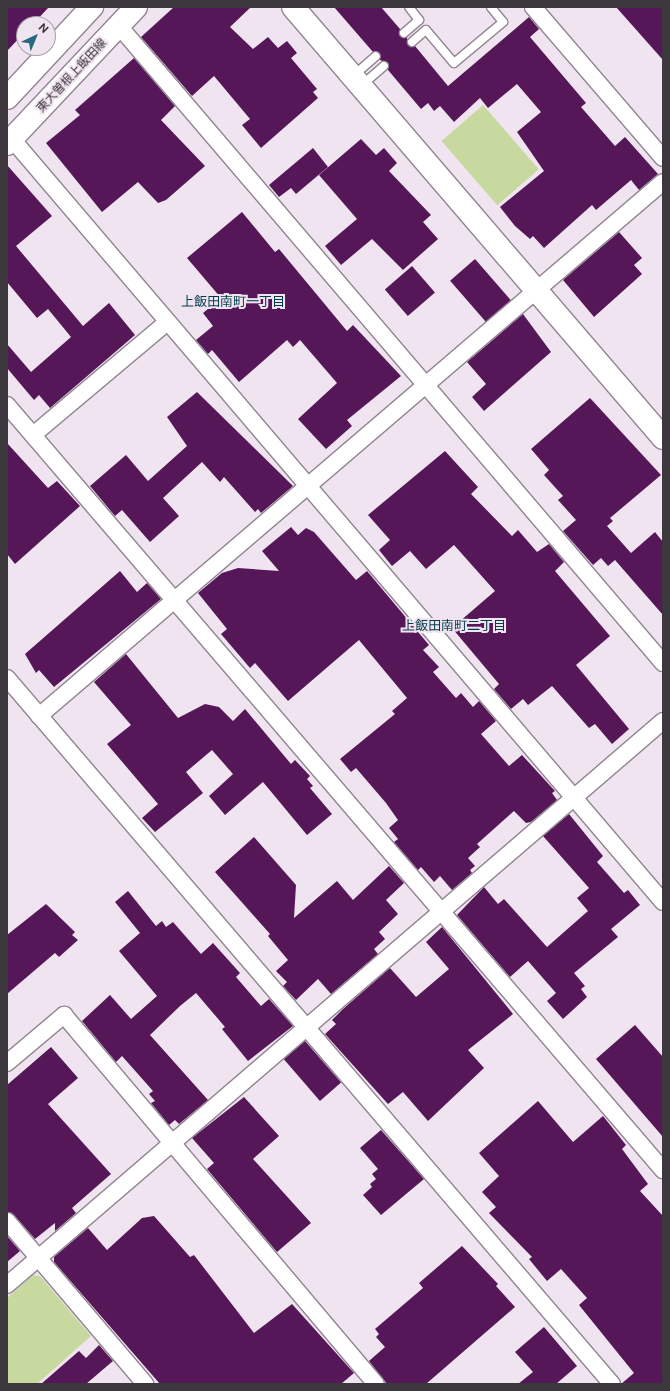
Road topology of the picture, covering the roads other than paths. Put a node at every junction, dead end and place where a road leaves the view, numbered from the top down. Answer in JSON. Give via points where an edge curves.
{"nodes":[{"id":1,"x":92,"y":7,"type":"edge"},
{"id":2,"x":136,"y":7,"type":"edge"},
{"id":3,"x":293,"y":7,"type":"edge"},
{"id":4,"x":409,"y":7,"type":"edge"},
{"id":5,"x":491,"y":7,"type":"edge"},
{"id":6,"x":533,"y":7,"type":"edge"},
{"id":7,"x":119,"y":26,"type":"junction"},
{"id":8,"x":404,"y":33,"type":"dead end"},
{"id":9,"x":412,"y":42,"type":"dead end"},
{"id":10,"x":376,"y":56,"type":"dead end"},
{"id":11,"x":384,"y":66,"type":"dead end"},
{"id":12,"x":357,"y":81,"type":"junction"},
{"id":13,"x":7,"y":98,"type":"edge"},
{"id":14,"x":9,"y":142,"type":"edge"},
{"id":15,"x":663,"y":158,"type":"edge"},
{"id":16,"x":663,"y":182,"type":"edge"},
{"id":17,"x":536,"y":289,"type":"junction"},
{"id":18,"x":167,"y":322,"type":"junction"},
{"id":19,"x":426,"y":385,"type":"junction"},
{"id":20,"x":7,"y":405,"type":"edge"},
{"id":21,"x":33,"y":435,"type":"junction"},
{"id":22,"x":663,"y":438,"type":"edge"},
{"id":23,"x":307,"y":486,"type":"junction"},
{"id":24,"x":175,"y":600,"type":"junction"},
{"id":25,"x":663,"y":663,"type":"edge"},
{"id":26,"x":7,"y":678,"type":"edge"},
{"id":27,"x":40,"y":716,"type":"junction"},
{"id":28,"x":663,"y":721,"type":"edge"},
{"id":29,"x":574,"y":798,"type":"junction"},
{"id":30,"x":663,"y":902,"type":"edge"},
{"id":31,"x":442,"y":912,"type":"junction"},
{"id":32,"x":308,"y":1026,"type":"junction"},
{"id":33,"x":7,"y":1063,"type":"edge"},
{"id":34,"x":171,"y":1144,"type":"junction"},
{"id":35,"x":663,"y":1170,"type":"edge"},
{"id":36,"x":7,"y":1221,"type":"edge"},
{"id":37,"x":38,"y":1258,"type":"junction"},
{"id":38,"x":7,"y":1285,"type":"edge"},
{"id":39,"x":145,"y":1384,"type":"edge"},
{"id":40,"x":376,"y":1384,"type":"edge"},
{"id":41,"x":612,"y":1384,"type":"edge"}],
"edges":[{"from":1,"to":13,"type":"street"},
{"from":2,"to":7,"type":"street","name":"東大曽根上飯田線"},
{"from":3,"to":12,"type":"street"},
{"from":4,"to":8,"type":"lane","via":[[420,20]]},
{"from":5,"to":9,"type":"lane","via":[[503,22],[454,64],[426,30]]},
{"from":6,"to":15,"type":"street"},
{"from":7,"to":14,"type":"street","name":"東大曽根上飯田線"},
{"from":7,"to":19,"type":"street"},
{"from":10,"to":12,"type":"lane"},
{"from":11,"to":12,"type":"lane"},
{"from":12,"to":17,"type":"street"},
{"from":14,"to":18,"type":"street"},
{"from":16,"to":17,"type":"street"},
{"from":17,"to":19,"type":"street"},
{"from":17,"to":22,"type":"street"},
{"from":18,"to":21,"type":"street"},
{"from":18,"to":23,"type":"street"},
{"from":19,"to":23,"type":"street"},
{"from":19,"to":25,"type":"street"},
{"from":20,"to":21,"type":"street"},
{"from":21,"to":24,"type":"street"},
{"from":23,"to":24,"type":"street"},
{"from":23,"to":29,"type":"street"},
{"from":24,"to":27,"type":"street"},
{"from":24,"to":31,"type":"street"},
{"from":26,"to":27,"type":"street"},
{"from":27,"to":32,"type":"street"},
{"from":28,"to":29,"type":"street"},
{"from":29,"to":30,"type":"street"},
{"from":29,"to":31,"type":"street"},
{"from":31,"to":32,"type":"street"},
{"from":31,"to":35,"type":"street"},
{"from":32,"to":34,"type":"street"},
{"from":32,"to":41,"type":"street"},
{"from":33,"to":34,"type":"street","via":[[64,1015]]},
{"from":34,"to":37,"type":"street"},
{"from":34,"to":40,"type":"street"},
{"from":36,"to":37,"type":"street"},
{"from":37,"to":38,"type":"street"},
{"from":37,"to":39,"type":"street"}]}
